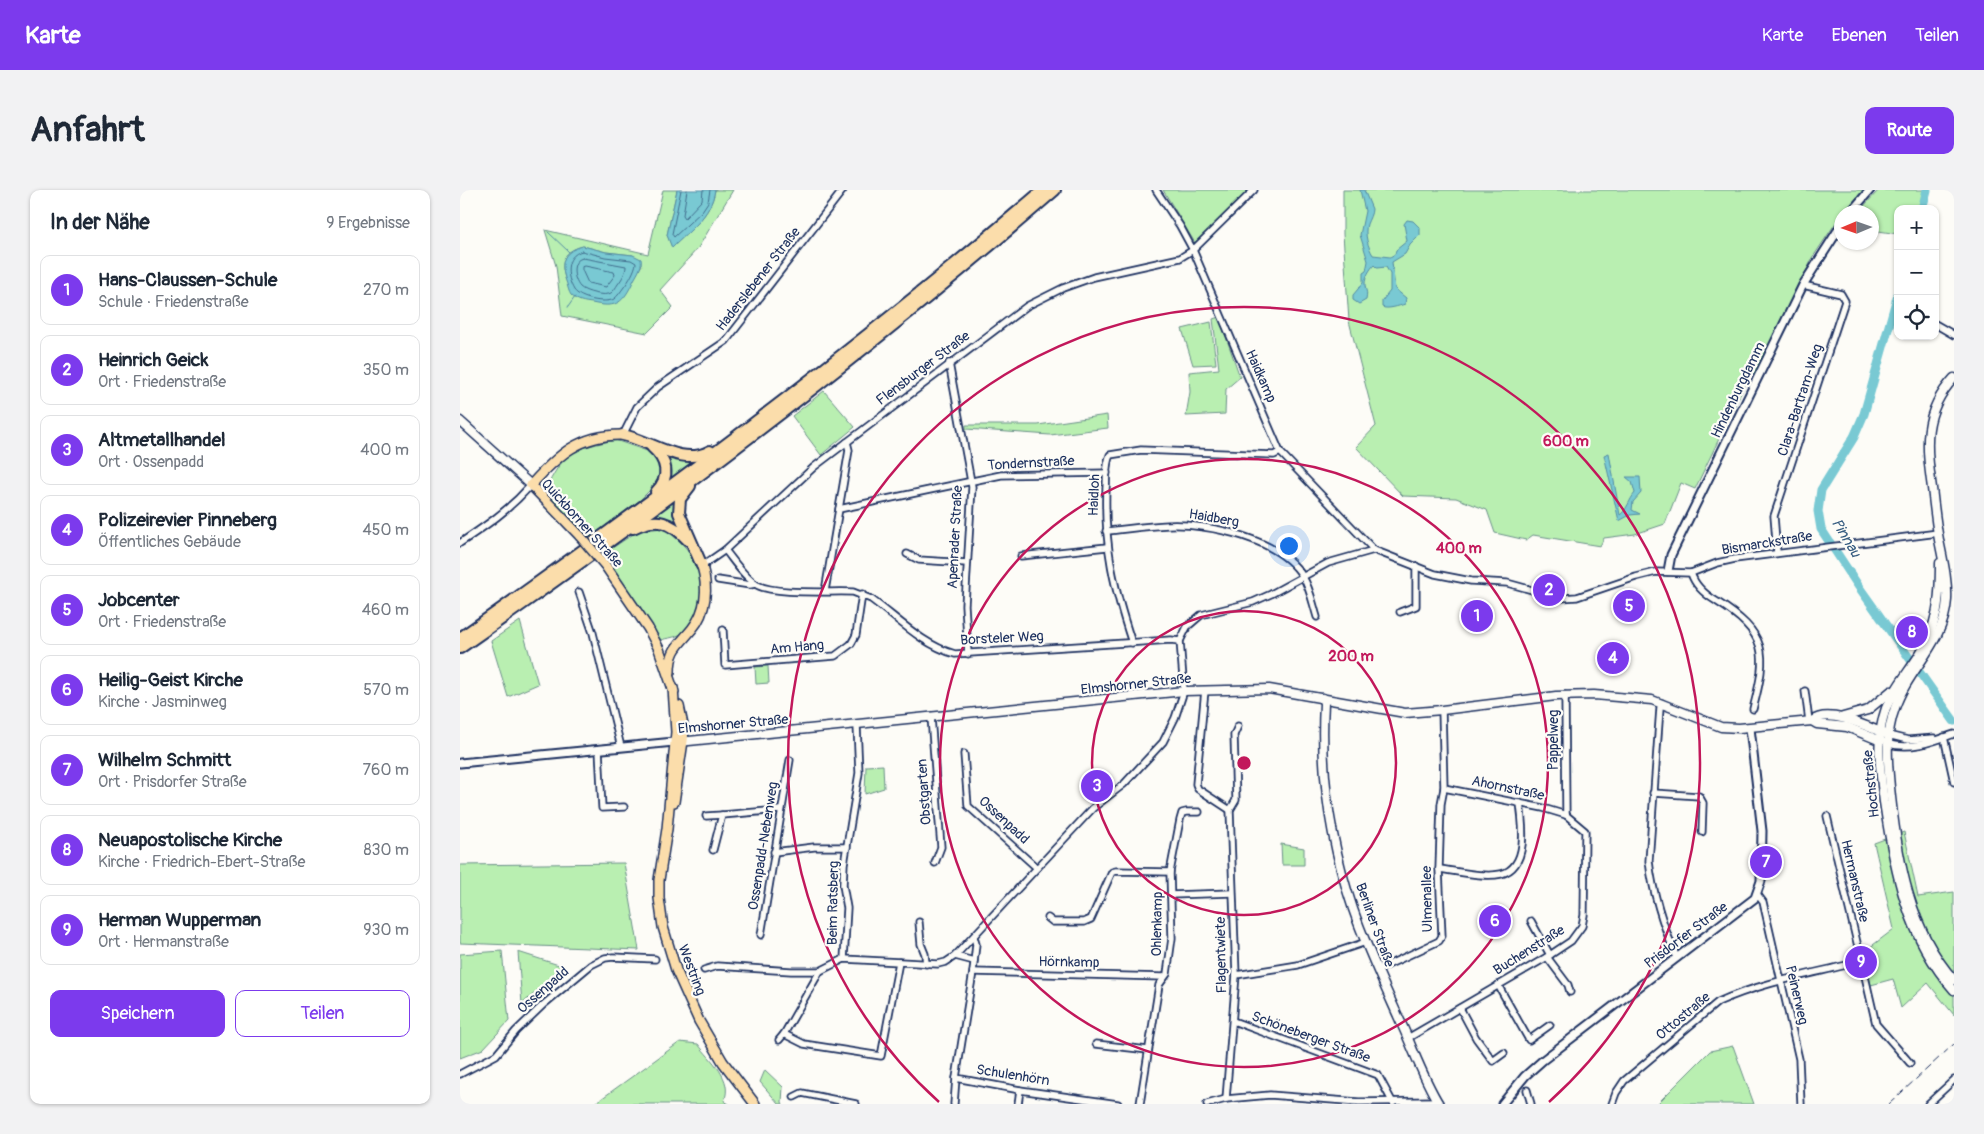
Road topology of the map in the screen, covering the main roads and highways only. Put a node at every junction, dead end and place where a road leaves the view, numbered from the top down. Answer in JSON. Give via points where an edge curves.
{"nodes":[{"id":1,"x":1043,"y":190,"type":"edge"},
{"id":2,"x":1055,"y":190,"type":"edge"},
{"id":3,"x":1954,"y":378,"type":"edge"},
{"id":4,"x":460,"y":421,"type":"edge"},
{"id":5,"x":623,"y":435,"type":"joint"},
{"id":6,"x":737,"y":436,"type":"junction"},
{"id":7,"x":648,"y":443,"type":"junction"},
{"id":8,"x":696,"y":476,"type":"junction"},
{"id":9,"x":531,"y":486,"type":"junction"},
{"id":10,"x":634,"y":513,"type":"junction"},
{"id":11,"x":610,"y":541,"type":"junction"},
{"id":12,"x":1940,"y":543,"type":"junction"},
{"id":13,"x":693,"y":545,"type":"junction"},
{"id":14,"x":702,"y":566,"type":"joint"},
{"id":15,"x":1940,"y":578,"type":"junction"},
{"id":16,"x":1947,"y":585,"type":"junction"},
{"id":17,"x":1933,"y":626,"type":"junction"},
{"id":18,"x":1937,"y":637,"type":"junction"},
{"id":19,"x":460,"y":638,"type":"edge"},
{"id":20,"x":680,"y":642,"type":"junction"},
{"id":21,"x":460,"y":648,"type":"edge"},
{"id":22,"x":674,"y":649,"type":"junction"},
{"id":23,"x":660,"y":653,"type":"junction"},
{"id":24,"x":1920,"y":658,"type":"junction"},
{"id":25,"x":1909,"y":674,"type":"junction"},
{"id":26,"x":670,"y":677,"type":"junction"},
{"id":27,"x":1896,"y":686,"type":"junction"},
{"id":28,"x":1322,"y":698,"type":"junction"},
{"id":29,"x":1841,"y":718,"type":"junction"},
{"id":30,"x":1810,"y":721,"type":"junction"},
{"id":31,"x":1888,"y":735,"type":"junction"},
{"id":32,"x":1879,"y":736,"type":"junction"},
{"id":33,"x":679,"y":742,"type":"junction"},
{"id":34,"x":1888,"y":744,"type":"junction"},
{"id":35,"x":1891,"y":825,"type":"junction"},
{"id":36,"x":1954,"y":980,"type":"edge"},
{"id":37,"x":1954,"y":990,"type":"edge"},
{"id":38,"x":1438,"y":1102,"type":"edge"},
{"id":39,"x":755,"y":1104,"type":"edge"}],
"edges":[{"from":1,"to":6,"type":"highway"},
{"from":2,"to":8,"type":"highway","via":[[847,360]]},
{"from":3,"to":12,"type":"main road","via":[[1938,401],[1927,435]]},
{"from":4,"to":9,"type":"main road","name":"Quickborner Straße"},
{"from":5,"to":7,"type":"highway"},
{"from":5,"to":9,"type":"main road","via":[[597,437],[577,444],[559,456]]},
{"from":6,"to":7,"type":"highway","via":[[695,457],[682,456]]},
{"from":6,"to":10,"type":"highway"},
{"from":7,"to":10,"type":"highway","via":[[665,463],[666,472],[662,485]]},
{"from":8,"to":11,"type":"highway"},
{"from":8,"to":13,"type":"highway","via":[[679,505]]},
{"from":9,"to":23,"type":"main road","name":"Quickborner Straße","bridge":true,"via":[[604,565],[638,611]]},
{"from":10,"to":19,"type":"highway"},
{"from":11,"to":13,"type":"highway","via":[[641,524],[657,521],[675,528]]},
{"from":11,"to":21,"type":"highway"},
{"from":12,"to":15,"type":"main road"},
{"from":12,"to":16,"type":"main road"},
{"from":13,"to":14,"type":"highway"},
{"from":14,"to":20,"type":"main road","via":[[706,591],[704,604],[694,627]]},
{"from":15,"to":16,"type":"main road"},
{"from":15,"to":17,"type":"main road"},
{"from":16,"to":18,"type":"main road","via":[[1945,613]]},
{"from":17,"to":18,"type":"main road"},
{"from":17,"to":24,"type":"main road"},
{"from":18,"to":24,"type":"main road"},
{"from":20,"to":22,"type":"main road"},
{"from":20,"to":23,"type":"main road"},
{"from":22,"to":23,"type":"main road"},
{"from":22,"to":26,"type":"main road"},
{"from":23,"to":26,"type":"main road","name":"Quickborner Straße"},
{"from":24,"to":25,"type":"main road"},
{"from":25,"to":27,"type":"main road"},
{"from":25,"to":31,"type":"main road"},
{"from":26,"to":33,"type":"main road","name":"Quickborner Straße"},
{"from":27,"to":29,"type":"main road","name":"Elmshorner Straße","via":[[1868,710]]},
{"from":27,"to":32,"type":"main road","name":"Hochstraße"},
{"from":28,"to":30,"type":"main road","name":"Elmshorner Straße","via":[[1405,713],[1565,695],[1643,698],[1721,727],[1750,728]]},
{"from":28,"to":33,"type":"main road","name":"Elmshorner Straße","via":[[1269,689],[1184,691]]},
{"from":28,"to":38,"type":"main road","name":"Berliner Straße","via":[[1326,785],[1350,898],[1377,970]]},
{"from":29,"to":30,"type":"main road","name":"Elmshorner Straße","via":[[1816,717]]},
{"from":29,"to":32,"type":"main road","name":"Elmshorner Straße"},
{"from":30,"to":32,"type":"main road","name":"Elmshorner Straße"},
{"from":31,"to":32,"type":"main road","name":"Elmshorner Straße"},
{"from":31,"to":34,"type":"main road"},
{"from":32,"to":34,"type":"main road","name":"Elmshorner Straße"},
{"from":32,"to":35,"type":"main road","name":"Hochstraße","via":[[1882,783]]},
{"from":33,"to":39,"type":"main road","name":"Westring","via":[[672,815],[666,828],[661,862],[659,898],[668,946],[699,1021],[723,1062]]},
{"from":34,"to":35,"type":"main road"},
{"from":35,"to":36,"type":"main road","via":[[1913,908],[1938,961]]},
{"from":35,"to":37,"type":"main road","via":[[1898,881],[1910,920],[1935,967]]}]}
